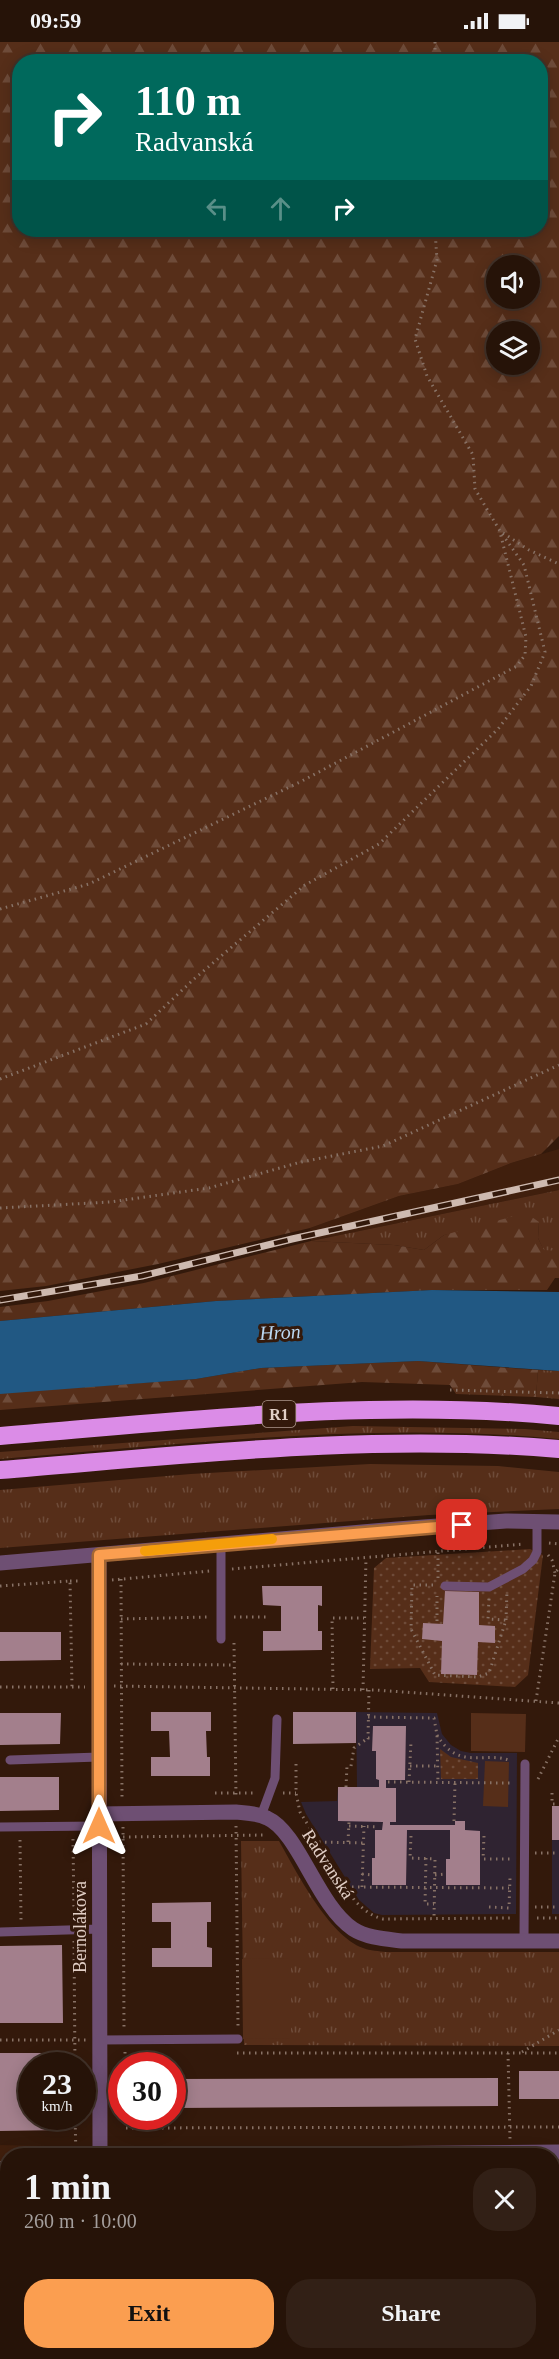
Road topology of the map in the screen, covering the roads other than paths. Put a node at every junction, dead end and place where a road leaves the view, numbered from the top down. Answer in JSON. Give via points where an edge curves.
{"nodes":[{"id":1,"x":559,"y":1416,"type":"edge"},
{"id":2,"x":0,"y":1436,"type":"edge"},
{"id":3,"x":559,"y":1449,"type":"edge"},
{"id":4,"x":0,"y":1470,"type":"edge"},
{"id":5,"x":537,"y":1521,"type":"junction"},
{"id":6,"x":559,"y":1522,"type":"edge"},
{"id":7,"x":222,"y":1544,"type":"junction"},
{"id":8,"x":99,"y":1555,"type":"junction"},
{"id":9,"x":0,"y":1563,"type":"edge"},
{"id":10,"x":442,"y":1585,"type":"road end"},
{"id":11,"x":221,"y":1640,"type":"dead end"},
{"id":12,"x":277,"y":1719,"type":"dead end"},
{"id":13,"x":99,"y":1758,"type":"junction"},
{"id":14,"x":10,"y":1760,"type":"dead end"},
{"id":15,"x":525,"y":1764,"type":"dead end"},
{"id":16,"x":261,"y":1816,"type":"junction"},
{"id":17,"x":99,"y":1820,"type":"junction"},
{"id":18,"x":0,"y":1827,"type":"edge"},
{"id":19,"x":100,"y":1929,"type":"junction"},
{"id":20,"x":0,"y":1932,"type":"edge"},
{"id":21,"x":524,"y":1941,"type":"junction"},
{"id":22,"x":559,"y":1941,"type":"edge"},
{"id":23,"x":238,"y":2039,"type":"road end"},
{"id":24,"x":100,"y":2040,"type":"junction"},
{"id":25,"x":100,"y":2148,"type":"edge"}],
"edges":[{"from":1,"to":2,"type":"highway","number":"R1","via":[[369,1409]]},
{"from":3,"to":4,"type":"highway","number":"R1","via":[[370,1443]]},
{"from":5,"to":6,"type":"street"},
{"from":5,"to":7,"type":"street"},
{"from":5,"to":10,"type":"lane","via":[[533,1560],[523,1569],[489,1587]]},
{"from":7,"to":8,"type":"street"},
{"from":7,"to":11,"type":"lane"},
{"from":8,"to":9,"type":"street"},
{"from":8,"to":13,"type":"street","name":"Bernolákova"},
{"from":12,"to":16,"type":"lane","via":[[277,1764]]},
{"from":13,"to":14,"type":"lane"},
{"from":13,"to":17,"type":"street","name":"Bernolákova"},
{"from":15,"to":21,"type":"lane"},
{"from":16,"to":17,"type":"street","name":"Radvanská","via":[[236,1812]]},
{"from":16,"to":21,"type":"street","name":"Radvanská","via":[[285,1833],[332,1910],[354,1930],[402,1941]]},
{"from":17,"to":18,"type":"lane","via":[[73,1827]]},
{"from":17,"to":19,"type":"street","name":"Bernolákova"},
{"from":19,"to":20,"type":"lane"},
{"from":19,"to":24,"type":"street","name":"Bernolákova"},
{"from":21,"to":22,"type":"street","name":"Radvanská"},
{"from":23,"to":24,"type":"lane"},
{"from":24,"to":25,"type":"street","name":"Bernolákova"}]}
